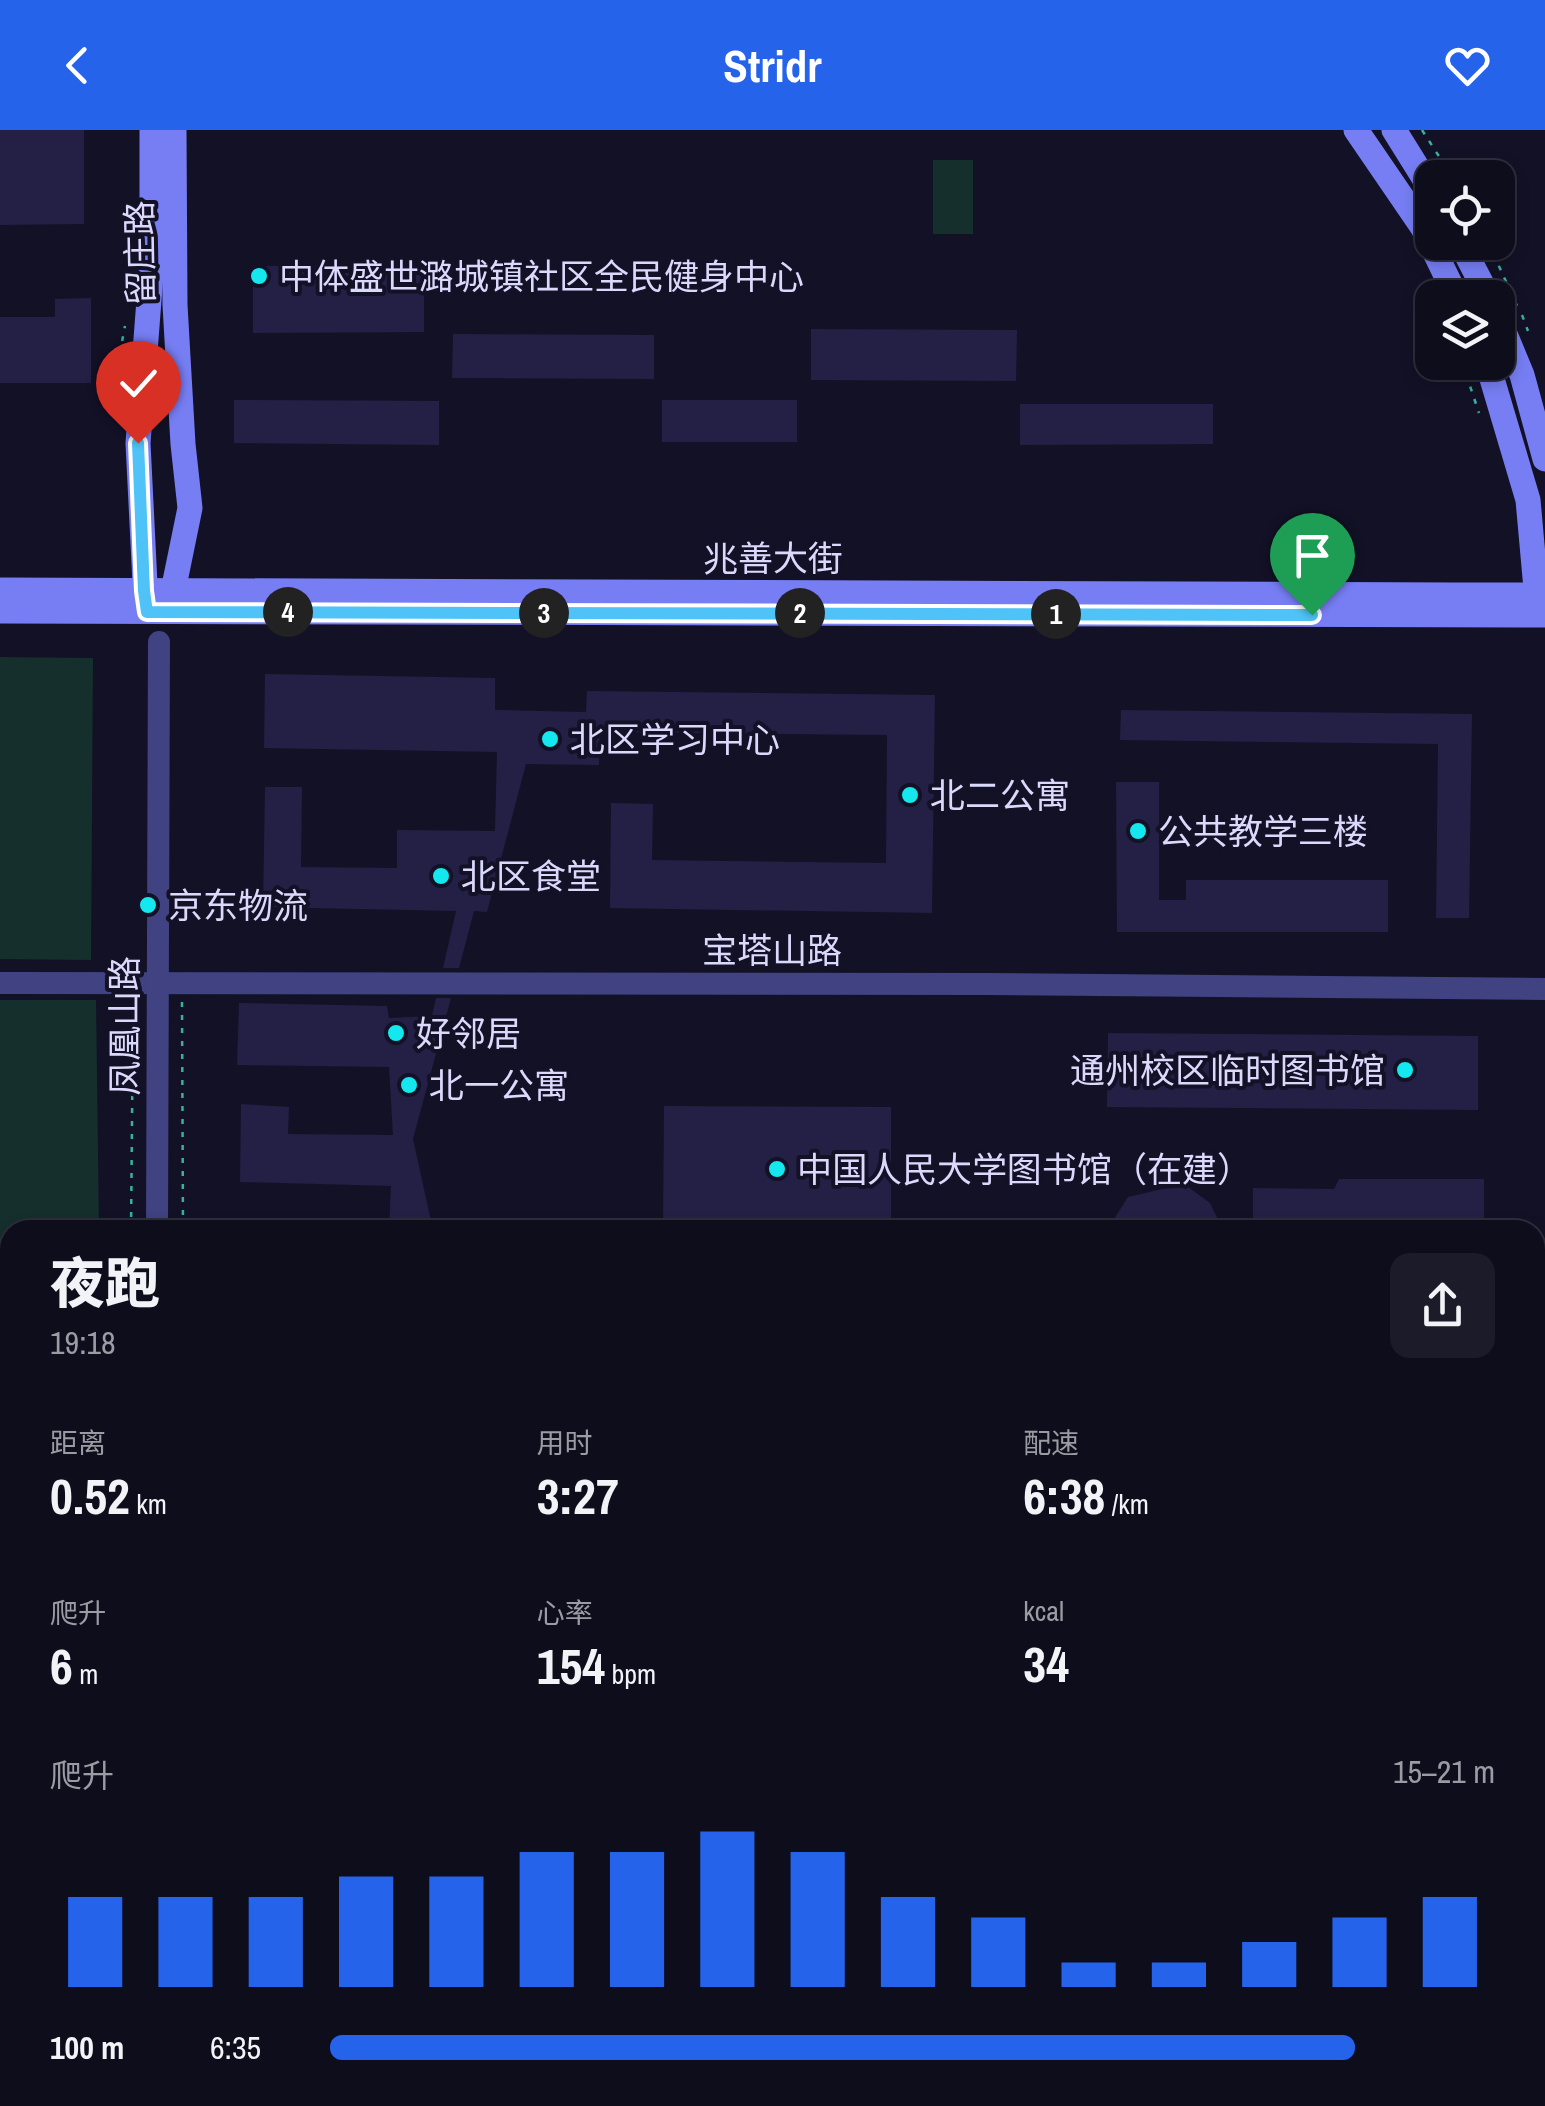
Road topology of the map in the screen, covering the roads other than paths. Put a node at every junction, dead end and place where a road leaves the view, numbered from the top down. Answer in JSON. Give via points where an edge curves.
{"nodes":[{"id":1,"x":152,"y":130,"type":"edge"},
{"id":2,"x":174,"y":130,"type":"edge"},
{"id":3,"x":1356,"y":130,"type":"edge"},
{"id":4,"x":1394,"y":130,"type":"edge"},
{"id":5,"x":1415,"y":164,"type":"edge"},
{"id":6,"x":1448,"y":280,"type":"edge"},
{"id":7,"x":1515,"y":358,"type":"edge"},
{"id":8,"x":1492,"y":380,"type":"edge"},
{"id":9,"x":1545,"y":459,"type":"edge"},
{"id":10,"x":0,"y":590,"type":"edge"},
{"id":11,"x":159,"y":601,"type":"junction"},
{"id":12,"x":1541,"y":605,"type":"edge"},
{"id":13,"x":0,"y":610,"type":"edge"},
{"id":14,"x":159,"y":642,"type":"dead end"},
{"id":15,"x":0,"y":983,"type":"edge"},
{"id":16,"x":171,"y":984,"type":"junction"},
{"id":17,"x":1545,"y":988,"type":"edge"},
{"id":18,"x":158,"y":1220,"type":"edge"}],
"edges":[{"from":1,"to":11,"type":"main road","name":"留庄路","via":[[152,261],[138,443]]},
{"from":2,"to":11,"type":"main road","name":"留庄路","via":[[175,305],[190,508]]},
{"from":3,"to":6,"type":"main road","via":[[1423,228]]},
{"from":4,"to":5,"type":"main road"},
{"from":7,"to":9,"type":"main road"},
{"from":8,"to":12,"type":"main road","via":[[1528,500]]},
{"from":10,"to":11,"type":"main road","name":"兆善大街"},
{"from":11,"to":12,"type":"main road","name":"兆善大街"},
{"from":11,"to":13,"type":"main road","name":"兆善大街"},
{"from":14,"to":16,"type":"street","name":"凤凰山路"},
{"from":15,"to":16,"type":"street","name":"宝塔山路"},
{"from":16,"to":17,"type":"street","name":"宝塔山路"},
{"from":16,"to":18,"type":"street","name":"凤凰山路"}]}
